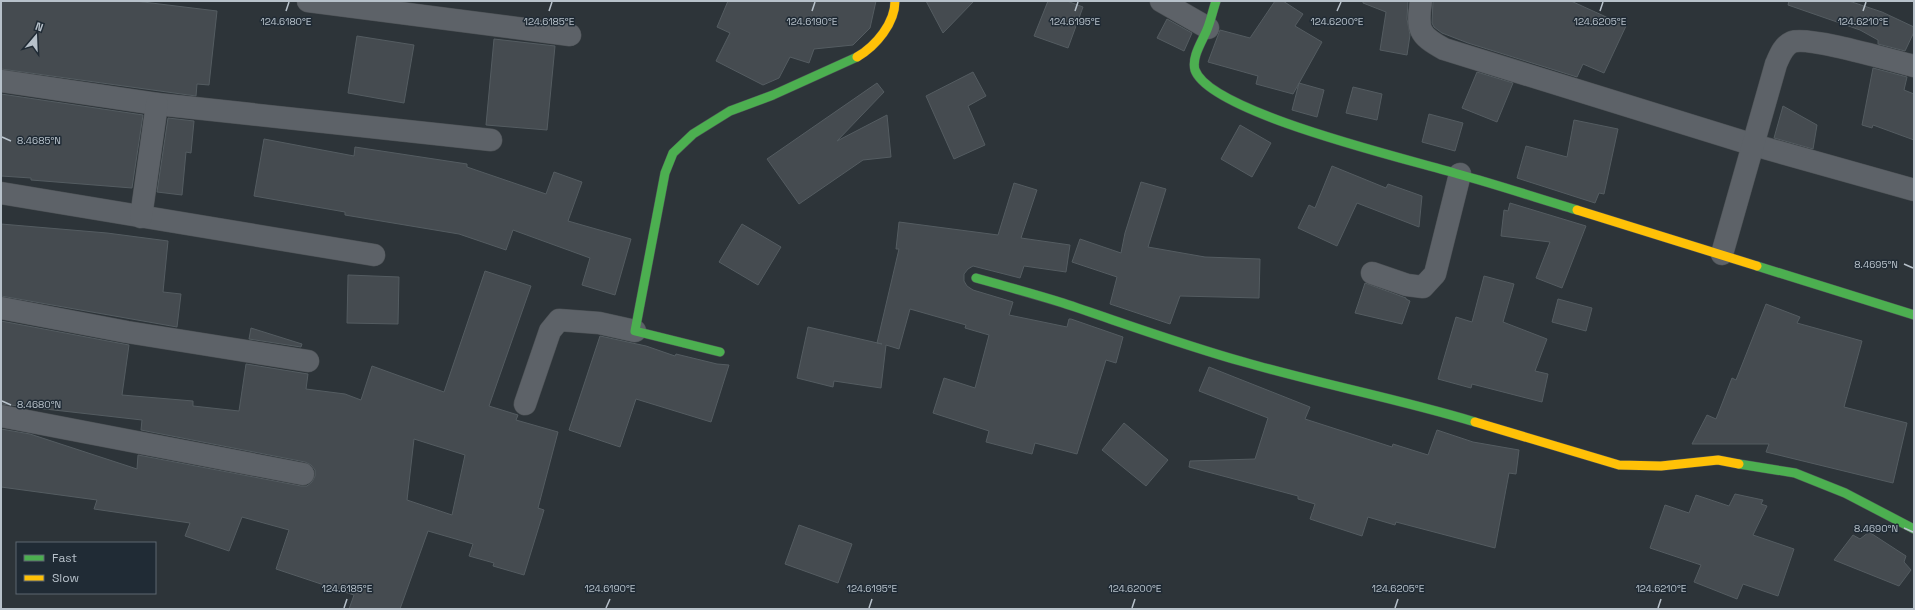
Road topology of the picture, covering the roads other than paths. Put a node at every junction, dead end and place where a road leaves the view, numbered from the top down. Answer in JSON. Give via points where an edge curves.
{"nodes":[{"id":1,"x":308,"y":1,"type":"edge"},
{"id":2,"x":895,"y":1,"type":"edge"},
{"id":3,"x":1161,"y":1,"type":"edge"},
{"id":4,"x":1216,"y":1,"type":"edge"},
{"id":5,"x":1421,"y":1,"type":"edge"},
{"id":6,"x":1208,"y":28,"type":"junction"},
{"id":7,"x":570,"y":35,"type":"dead end"},
{"id":8,"x":1914,"y":66,"type":"edge"},
{"id":9,"x":1,"y":81,"type":"edge"},
{"id":10,"x":157,"y":104,"type":"junction"},
{"id":11,"x":492,"y":140,"type":"dead end"},
{"id":12,"x":1754,"y":145,"type":"junction"},
{"id":13,"x":1460,"y":174,"type":"junction"},
{"id":14,"x":1914,"y":190,"type":"edge"},
{"id":15,"x":1,"y":194,"type":"edge"},
{"id":16,"x":141,"y":217,"type":"junction"},
{"id":17,"x":1722,"y":254,"type":"junction"},
{"id":18,"x":374,"y":255,"type":"dead end"},
{"id":19,"x":1372,"y":273,"type":"dead end"},
{"id":20,"x":976,"y":278,"type":"dead end"},
{"id":21,"x":1,"y":308,"type":"edge"},
{"id":22,"x":1914,"y":315,"type":"edge"},
{"id":23,"x":635,"y":331,"type":"junction"},
{"id":24,"x":720,"y":352,"type":"dead end"},
{"id":25,"x":308,"y":361,"type":"dead end"},
{"id":26,"x":525,"y":404,"type":"dead end"},
{"id":27,"x":1,"y":416,"type":"edge"},
{"id":28,"x":304,"y":474,"type":"dead end"},
{"id":29,"x":1914,"y":529,"type":"edge"}],
"edges":[{"from":1,"to":7,"type":"street"},
{"from":2,"to":23,"type":"street","via":[[890,23],[876,42],[859,56],[773,95],[730,111],[693,134],[673,153],[665,173]]},
{"from":3,"to":6,"type":"street"},
{"from":4,"to":6,"type":"street"},
{"from":5,"to":12,"type":"street","via":[[1420,29],[1429,41],[1444,48]]},
{"from":6,"to":13,"type":"street","via":[[1196,55],[1195,68],[1201,79],[1216,92],[1249,109],[1312,132]]},
{"from":8,"to":12,"type":"street","via":[[1817,42],[1792,42],[1784,48],[1776,64]]},
{"from":9,"to":10,"type":"street"},
{"from":10,"to":11,"type":"street"},
{"from":10,"to":16,"type":"street"},
{"from":12,"to":14,"type":"street"},
{"from":12,"to":17,"type":"street"},
{"from":13,"to":17,"type":"street"},
{"from":13,"to":19,"type":"street","via":[[1435,274],[1423,287],[1407,285]]},
{"from":15,"to":16,"type":"street"},
{"from":16,"to":18,"type":"street"},
{"from":17,"to":22,"type":"street"},
{"from":20,"to":29,"type":"street","via":[[1243,362],[1426,407],[1619,464],[1661,466],[1718,460],[1795,473],[1845,493]]},
{"from":21,"to":25,"type":"street","via":[[127,332]]},
{"from":23,"to":24,"type":"street"},
{"from":23,"to":26,"type":"street","via":[[599,323],[559,320],[550,331]]},
{"from":27,"to":28,"type":"street"}]}
